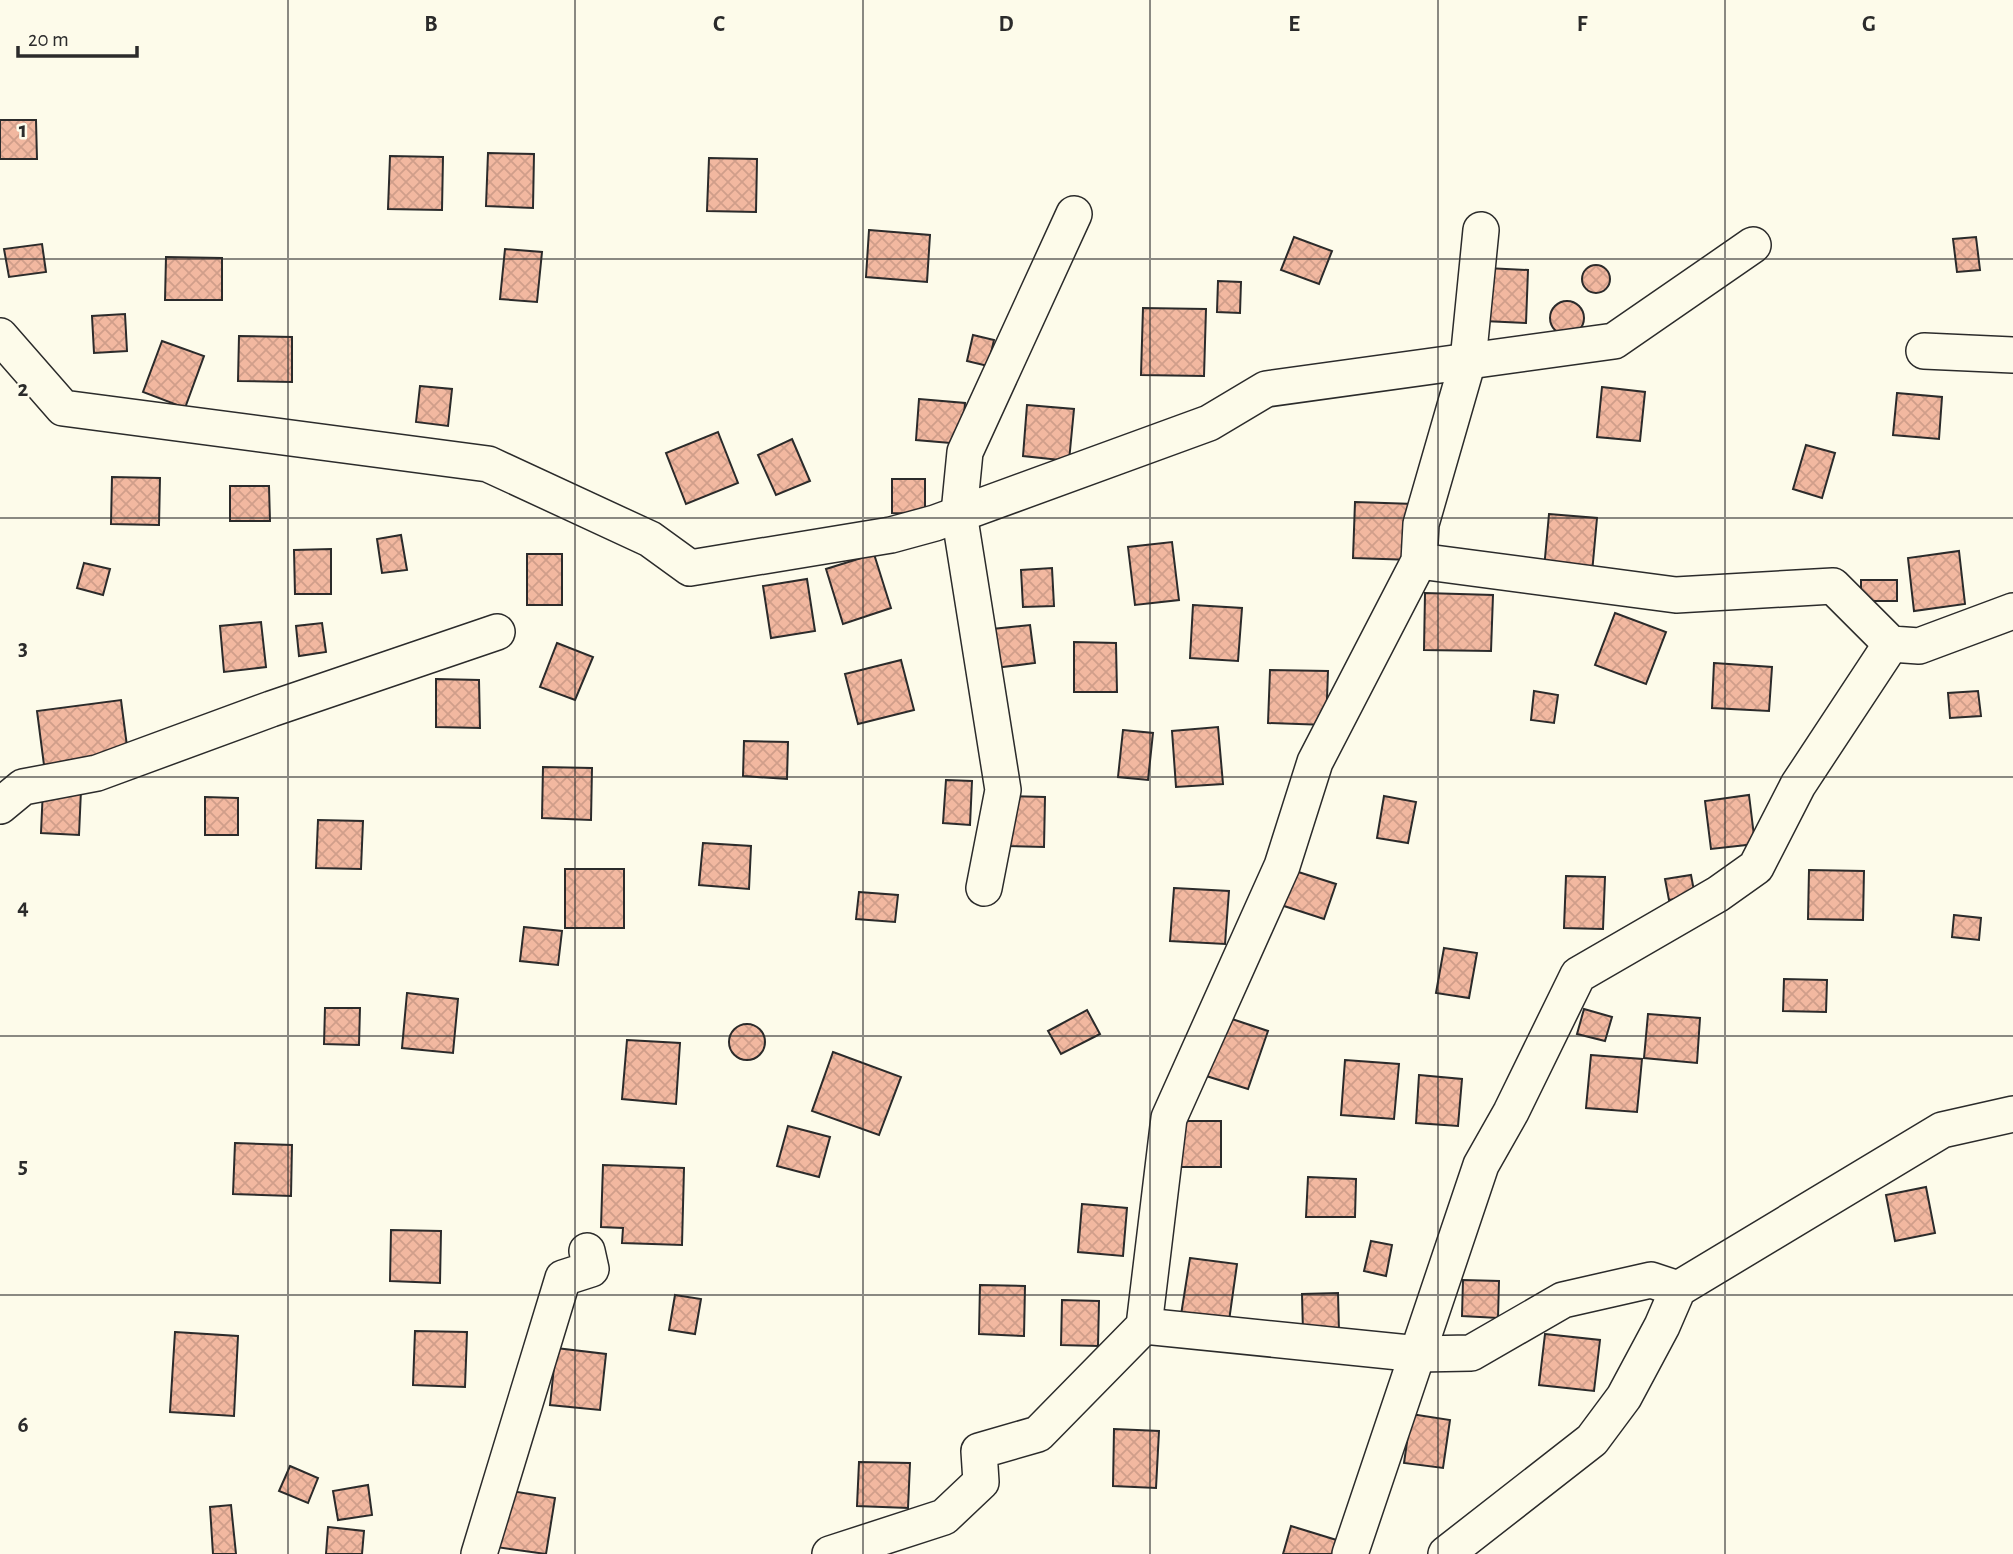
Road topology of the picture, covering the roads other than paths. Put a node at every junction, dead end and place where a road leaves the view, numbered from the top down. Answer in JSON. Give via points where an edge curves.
{"nodes":[{"id":1,"x":1074,"y":214,"type":"dead end"},
{"id":2,"x":1481,"y":230,"type":"dead end"},
{"id":3,"x":1752,"y":245,"type":"dead end"},
{"id":4,"x":0,"y":336,"type":"edge"},
{"id":5,"x":1924,"y":351,"type":"dead end"},
{"id":6,"x":2013,"y":355,"type":"edge"},
{"id":7,"x":1468,"y":361,"type":"junction"},
{"id":8,"x":959,"y":513,"type":"junction"},
{"id":9,"x":1419,"y":561,"type":"junction"},
{"id":10,"x":2013,"y":611,"type":"edge"},
{"id":11,"x":497,"y":632,"type":"dead end"},
{"id":12,"x":1891,"y":644,"type":"junction"},
{"id":13,"x":0,"y":806,"type":"edge"},
{"id":14,"x":984,"y":888,"type":"dead end"},
{"id":15,"x":2013,"y":1114,"type":"edge"},
{"id":16,"x":587,"y":1251,"type":"dead end"},
{"id":17,"x":1678,"y":1289,"type":"junction"},
{"id":18,"x":1144,"y":1326,"type":"junction"},
{"id":19,"x":1419,"y":1354,"type":"junction"},
{"id":20,"x":480,"y":1554,"type":"edge"},
{"id":21,"x":830,"y":1554,"type":"edge"},
{"id":22,"x":1350,"y":1554,"type":"edge"},
{"id":23,"x":1446,"y":1554,"type":"edge"}],
"edges":[{"from":1,"to":8,"type":"street","via":[[965,452]]},
{"from":2,"to":7,"type":"street"},
{"from":3,"to":7,"type":"street","via":[[1614,341]]},
{"from":4,"to":8,"type":"street","via":[[63,408],[488,464],[650,539],[690,568],[891,535]]},
{"from":5,"to":6,"type":"street"},
{"from":7,"to":8,"type":"street","via":[[1266,389],[1209,423]]},
{"from":7,"to":9,"type":"street","via":[[1421,524]]},
{"from":8,"to":14,"type":"street","via":[[1003,790]]},
{"from":9,"to":12,"type":"street","via":[[1676,595],[1832,586]]},
{"from":9,"to":18,"type":"street","via":[[1315,762],[1282,866],[1168,1118]]},
{"from":10,"to":12,"type":"street","via":[[1919,646]]},
{"from":11,"to":13,"type":"street","via":[[97,773],[23,786]]},
{"from":12,"to":19,"type":"street","via":[[1798,785],[1756,867],[1578,975],[1481,1165]]},
{"from":15,"to":17,"type":"street","via":[[1942,1130]]},
{"from":16,"to":20,"type":"street","via":[[591,1269],[563,1278]]},
{"from":17,"to":19,"type":"street","via":[[1651,1280],[1563,1300],[1471,1353]]},
{"from":17,"to":23,"type":"street","via":[[1624,1397],[1592,1440]]},
{"from":18,"to":19,"type":"street"},
{"from":18,"to":21,"type":"street","via":[[1038,1434],[979,1451],[981,1482],[944,1517]]},
{"from":19,"to":22,"type":"street"}]}
